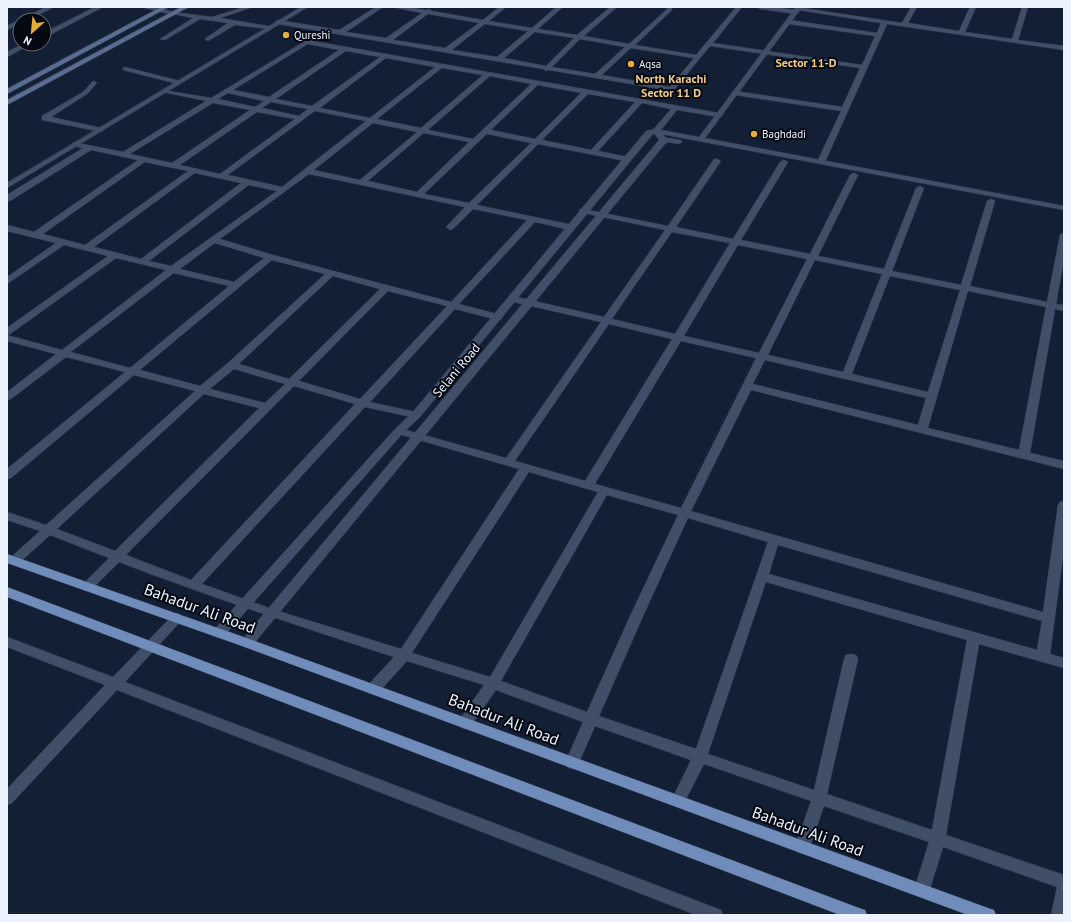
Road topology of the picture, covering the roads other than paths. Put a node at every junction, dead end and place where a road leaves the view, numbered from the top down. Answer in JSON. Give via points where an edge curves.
{"nodes":[{"id":1,"x":51,"y":7,"type":"edge"},
{"id":2,"x":100,"y":7,"type":"edge"},
{"id":3,"x":143,"y":7,"type":"edge"},
{"id":4,"x":186,"y":7,"type":"edge"},
{"id":5,"x":250,"y":7,"type":"edge"},
{"id":6,"x":304,"y":7,"type":"edge"},
{"id":7,"x":380,"y":7,"type":"edge"},
{"id":8,"x":395,"y":7,"type":"edge"},
{"id":9,"x":435,"y":7,"type":"edge"},
{"id":10,"x":503,"y":7,"type":"edge"},
{"id":11,"x":560,"y":7,"type":"edge"},
{"id":12,"x":614,"y":7,"type":"edge"},
{"id":13,"x":670,"y":7,"type":"edge"},
{"id":14,"x":739,"y":7,"type":"edge"},
{"id":15,"x":760,"y":7,"type":"edge"},
{"id":16,"x":914,"y":7,"type":"edge"},
{"id":17,"x":973,"y":7,"type":"edge"},
{"id":18,"x":1025,"y":7,"type":"edge"},
{"id":19,"x":163,"y":9,"type":"edge"},
{"id":20,"x":798,"y":9,"type":"edge"},
{"id":21,"x":40,"y":12,"type":"edge"},
{"id":22,"x":427,"y":12,"type":"junction"},
{"id":23,"x":175,"y":13,"type":"junction"},
{"id":24,"x":199,"y":17,"type":"junction"},
{"id":25,"x":213,"y":19,"type":"junction"},
{"id":26,"x":278,"y":22,"type":"junction"},
{"id":27,"x":484,"y":22,"type":"junction"},
{"id":28,"x":789,"y":22,"type":"junction"},
{"id":29,"x":885,"y":22,"type":"junction"},
{"id":30,"x":233,"y":23,"type":"junction"},
{"id":31,"x":904,"y":25,"type":"junction"},
{"id":32,"x":268,"y":28,"type":"junction"},
{"id":33,"x":533,"y":30,"type":"junction"},
{"id":34,"x":326,"y":31,"type":"junction"},
{"id":35,"x":52,"y":32,"type":"edge"},
{"id":36,"x":339,"y":33,"type":"junction"},
{"id":37,"x":961,"y":33,"type":"junction"},
{"id":38,"x":879,"y":35,"type":"junction"},
{"id":39,"x":579,"y":37,"type":"junction"},
{"id":40,"x":163,"y":39,"type":"dead end"},
{"id":41,"x":208,"y":39,"type":"dead end"},
{"id":42,"x":387,"y":41,"type":"junction"},
{"id":43,"x":1014,"y":41,"type":"junction"},
{"id":44,"x":307,"y":42,"type":"junction"},
{"id":45,"x":709,"y":44,"type":"junction"},
{"id":46,"x":630,"y":46,"type":"junction"},
{"id":47,"x":1064,"y":48,"type":"edge"},
{"id":48,"x":344,"y":49,"type":"junction"},
{"id":49,"x":446,"y":51,"type":"junction"},
{"id":50,"x":766,"y":53,"type":"junction"},
{"id":51,"x":385,"y":56,"type":"junction"},
{"id":52,"x":698,"y":57,"type":"junction"},
{"id":53,"x":498,"y":60,"type":"junction"},
{"id":54,"x":440,"y":66,"type":"junction"},
{"id":55,"x":865,"y":67,"type":"junction"},
{"id":56,"x":125,"y":69,"type":"dead end"},
{"id":57,"x":546,"y":69,"type":"junction"},
{"id":58,"x":489,"y":74,"type":"junction"},
{"id":59,"x":596,"y":77,"type":"junction"},
{"id":60,"x":178,"y":82,"type":"junction"},
{"id":61,"x":94,"y":83,"type":"dead end"},
{"id":62,"x":536,"y":83,"type":"junction"},
{"id":63,"x":164,"y":91,"type":"junction"},
{"id":64,"x":227,"y":91,"type":"junction"},
{"id":65,"x":7,"y":92,"type":"edge"},
{"id":66,"x":586,"y":92,"type":"junction"},
{"id":67,"x":735,"y":93,"type":"junction"},
{"id":68,"x":212,"y":100,"type":"junction"},
{"id":69,"x":270,"y":100,"type":"junction"},
{"id":70,"x":640,"y":101,"type":"junction"},
{"id":71,"x":7,"y":103,"type":"edge"},
{"id":72,"x":314,"y":108,"type":"junction"},
{"id":73,"x":675,"y":108,"type":"junction"},
{"id":74,"x":255,"y":109,"type":"junction"},
{"id":75,"x":846,"y":110,"type":"junction"},
{"id":76,"x":719,"y":115,"type":"junction"},
{"id":77,"x":301,"y":118,"type":"junction"},
{"id":78,"x":372,"y":120,"type":"junction"},
{"id":79,"x":99,"y":130,"type":"junction"},
{"id":80,"x":423,"y":131,"type":"junction"},
{"id":81,"x":484,"y":131,"type":"junction"},
{"id":82,"x":656,"y":131,"type":"junction"},
{"id":83,"x":664,"y":140,"type":"junction"},
{"id":84,"x":474,"y":142,"type":"junction"},
{"id":85,"x":536,"y":142,"type":"junction"},
{"id":86,"x":699,"y":142,"type":"junction"},
{"id":87,"x":76,"y":144,"type":"junction"},
{"id":88,"x":90,"y":147,"type":"junction"},
{"id":89,"x":592,"y":153,"type":"junction"},
{"id":90,"x":123,"y":155,"type":"junction"},
{"id":91,"x":144,"y":159,"type":"junction"},
{"id":92,"x":625,"y":160,"type":"junction"},
{"id":93,"x":717,"y":162,"type":"dead end"},
{"id":94,"x":784,"y":162,"type":"junction"},
{"id":95,"x":821,"y":162,"type":"junction"},
{"id":96,"x":173,"y":166,"type":"junction"},
{"id":97,"x":194,"y":170,"type":"junction"},
{"id":98,"x":307,"y":171,"type":"junction"},
{"id":99,"x":854,"y":175,"type":"junction"},
{"id":100,"x":222,"y":176,"type":"junction"},
{"id":101,"x":247,"y":182,"type":"junction"},
{"id":102,"x":361,"y":183,"type":"junction"},
{"id":103,"x":7,"y":186,"type":"edge"},
{"id":104,"x":920,"y":188,"type":"junction"},
{"id":105,"x":284,"y":190,"type":"junction"},
{"id":106,"x":418,"y":195,"type":"junction"},
{"id":107,"x":7,"y":198,"type":"edge"},
{"id":108,"x":991,"y":201,"type":"junction"},
{"id":109,"x":472,"y":206,"type":"junction"},
{"id":110,"x":1064,"y":208,"type":"edge"},
{"id":111,"x":583,"y":211,"type":"junction"},
{"id":112,"x":601,"y":215,"type":"junction"},
{"id":113,"x":1064,"y":215,"type":"edge"},
{"id":114,"x":533,"y":219,"type":"junction"},
{"id":115,"x":450,"y":227,"type":"dead end"},
{"id":116,"x":570,"y":228,"type":"junction"},
{"id":117,"x":8,"y":229,"type":"edge"},
{"id":118,"x":671,"y":229,"type":"junction"},
{"id":119,"x":36,"y":235,"type":"junction"},
{"id":120,"x":1064,"y":235,"type":"edge"},
{"id":121,"x":213,"y":240,"type":"junction"},
{"id":122,"x":63,"y":242,"type":"junction"},
{"id":123,"x":736,"y":242,"type":"junction"},
{"id":124,"x":87,"y":248,"type":"junction"},
{"id":125,"x":115,"y":255,"type":"junction"},
{"id":126,"x":270,"y":257,"type":"junction"},
{"id":127,"x":812,"y":257,"type":"junction"},
{"id":128,"x":142,"y":262,"type":"junction"},
{"id":129,"x":172,"y":270,"type":"junction"},
{"id":130,"x":887,"y":272,"type":"junction"},
{"id":131,"x":331,"y":273,"type":"junction"},
{"id":132,"x":7,"y":281,"type":"edge"},
{"id":133,"x":235,"y":285,"type":"junction"},
{"id":134,"x":387,"y":287,"type":"junction"},
{"id":135,"x":965,"y":288,"type":"junction"},
{"id":136,"x":512,"y":300,"type":"junction"},
{"id":137,"x":529,"y":304,"type":"junction"},
{"id":138,"x":453,"y":305,"type":"junction"},
{"id":139,"x":1051,"y":305,"type":"junction"},
{"id":140,"x":1064,"y":308,"type":"edge"},
{"id":141,"x":498,"y":317,"type":"junction"},
{"id":142,"x":608,"y":321,"type":"junction"},
{"id":143,"x":7,"y":332,"type":"edge"},
{"id":144,"x":7,"y":338,"type":"edge"},
{"id":145,"x":678,"y":338,"type":"junction"},
{"id":146,"x":65,"y":354,"type":"junction"},
{"id":147,"x":763,"y":357,"type":"junction"},
{"id":148,"x":232,"y":365,"type":"junction"},
{"id":149,"x":131,"y":373,"type":"junction"},
{"id":150,"x":846,"y":376,"type":"junction"},
{"id":151,"x":292,"y":383,"type":"junction"},
{"id":152,"x":748,"y":386,"type":"junction"},
{"id":153,"x":202,"y":390,"type":"junction"},
{"id":154,"x":933,"y":396,"type":"junction"},
{"id":155,"x":7,"y":397,"type":"edge"},
{"id":156,"x":362,"y":403,"type":"junction"},
{"id":157,"x":266,"y":407,"type":"junction"},
{"id":158,"x":416,"y":415,"type":"junction"},
{"id":159,"x":922,"y":429,"type":"junction"},
{"id":160,"x":399,"y":431,"type":"junction"},
{"id":161,"x":418,"y":437,"type":"junction"},
{"id":162,"x":1024,"y":455,"type":"junction"},
{"id":163,"x":508,"y":463,"type":"junction"},
{"id":164,"x":1064,"y":466,"type":"edge"},
{"id":165,"x":526,"y":468,"type":"junction"},
{"id":166,"x":7,"y":475,"type":"edge"},
{"id":167,"x":588,"y":486,"type":"junction"},
{"id":168,"x":604,"y":491,"type":"junction"},
{"id":169,"x":1064,"y":505,"type":"edge"},
{"id":170,"x":684,"y":514,"type":"junction"},
{"id":171,"x":7,"y":516,"type":"edge"},
{"id":172,"x":49,"y":530,"type":"junction"},
{"id":173,"x":774,"y":540,"type":"junction"},
{"id":174,"x":119,"y":556,"type":"junction"},
{"id":175,"x":11,"y":560,"type":"edge"},
{"id":176,"x":761,"y":576,"type":"junction"},
{"id":177,"x":193,"y":586,"type":"junction"},
{"id":178,"x":87,"y":587,"type":"junction"},
{"id":179,"x":7,"y":592,"type":"edge"},
{"id":180,"x":246,"y":604,"type":"junction"},
{"id":181,"x":271,"y":613,"type":"junction"},
{"id":182,"x":177,"y":618,"type":"junction"},
{"id":183,"x":1047,"y":618,"type":"junction"},
{"id":184,"x":219,"y":633,"type":"junction"},
{"id":185,"x":974,"y":638,"type":"junction"},
{"id":186,"x":7,"y":642,"type":"edge"},
{"id":187,"x":247,"y":643,"type":"junction"},
{"id":188,"x":150,"y":646,"type":"junction"},
{"id":189,"x":404,"y":656,"type":"junction"},
{"id":190,"x":1043,"y":657,"type":"junction"},
{"id":191,"x":851,"y":659,"type":"dead end"},
{"id":192,"x":1064,"y":664,"type":"edge"},
{"id":193,"x":116,"y":683,"type":"junction"},
{"id":194,"x":493,"y":683,"type":"junction"},
{"id":195,"x":373,"y":689,"type":"junction"},
{"id":196,"x":590,"y":719,"type":"junction"},
{"id":197,"x":465,"y":723,"type":"junction"},
{"id":198,"x":700,"y":757,"type":"junction"},
{"id":199,"x":572,"y":763,"type":"junction"},
{"id":200,"x":819,"y":798,"type":"junction"},
{"id":201,"x":7,"y":800,"type":"edge"},
{"id":202,"x":678,"y":801,"type":"junction"},
{"id":203,"x":938,"y":839,"type":"junction"},
{"id":204,"x":803,"y":847,"type":"junction"},
{"id":205,"x":1064,"y":882,"type":"edge"},
{"id":206,"x":1064,"y":888,"type":"edge"},
{"id":207,"x":922,"y":890,"type":"junction"},
{"id":208,"x":715,"y":915,"type":"edge"},
{"id":209,"x":858,"y":915,"type":"edge"},
{"id":210,"x":988,"y":915,"type":"edge"},
{"id":211,"x":1059,"y":915,"type":"edge"}],
"edges":[{"from":1,"to":21,"type":"street"},
{"from":2,"to":35,"type":"street"},
{"from":3,"to":19,"type":"street"},
{"from":4,"to":23,"type":"main road"},
{"from":5,"to":25,"type":"street"},
{"from":6,"to":26,"type":"street"},
{"from":7,"to":36,"type":"street"},
{"from":8,"to":22,"type":"street"},
{"from":9,"to":22,"type":"street"},
{"from":10,"to":27,"type":"street"},
{"from":11,"to":33,"type":"street"},
{"from":12,"to":39,"type":"street"},
{"from":13,"to":46,"type":"street"},
{"from":14,"to":45,"type":"street"},
{"from":15,"to":20,"type":"street"},
{"from":16,"to":31,"type":"street"},
{"from":17,"to":37,"type":"street"},
{"from":18,"to":43,"type":"street"},
{"from":19,"to":23,"type":"street"},
{"from":19,"to":65,"type":"main road"},
{"from":20,"to":28,"type":"street"},
{"from":20,"to":29,"type":"street","via":[[854,14]]},
{"from":22,"to":27,"type":"street"},
{"from":22,"to":42,"type":"street"},
{"from":23,"to":24,"type":"street"},
{"from":23,"to":71,"type":"main road"},
{"from":24,"to":25,"type":"street"},
{"from":24,"to":40,"type":"street"},
{"from":25,"to":30,"type":"street"},
{"from":26,"to":32,"type":"street"},
{"from":26,"to":34,"type":"street"},
{"from":27,"to":33,"type":"street"},
{"from":27,"to":49,"type":"street"},
{"from":28,"to":38,"type":"street"},
{"from":28,"to":50,"type":"street"},
{"from":29,"to":31,"type":"street"},
{"from":29,"to":38,"type":"street"},
{"from":30,"to":32,"type":"street"},
{"from":30,"to":41,"type":"street"},
{"from":31,"to":37,"type":"street"},
{"from":32,"to":60,"type":"street"},
{"from":33,"to":39,"type":"street"},
{"from":33,"to":53,"type":"street"},
{"from":34,"to":36,"type":"street"},
{"from":34,"to":44,"type":"street"},
{"from":36,"to":42,"type":"street"},
{"from":37,"to":43,"type":"street"},
{"from":38,"to":55,"type":"street"},
{"from":39,"to":46,"type":"street"},
{"from":39,"to":57,"type":"street"},
{"from":42,"to":49,"type":"street"},
{"from":43,"to":47,"type":"street"},
{"from":44,"to":48,"type":"street"},
{"from":44,"to":64,"type":"street"},
{"from":45,"to":50,"type":"street"},
{"from":45,"to":52,"type":"street"},
{"from":46,"to":52,"type":"street"},
{"from":46,"to":59,"type":"street"},
{"from":48,"to":51,"type":"street"},
{"from":48,"to":69,"type":"street"},
{"from":49,"to":53,"type":"street"},
{"from":50,"to":55,"type":"street"},
{"from":50,"to":67,"type":"street"},
{"from":51,"to":54,"type":"street"},
{"from":51,"to":72,"type":"street"},
{"from":52,"to":59,"type":"street","via":[[672,89]]},
{"from":53,"to":57,"type":"street"},
{"from":54,"to":58,"type":"street"},
{"from":54,"to":78,"type":"street"},
{"from":55,"to":75,"type":"street"},
{"from":56,"to":60,"type":"street"},
{"from":57,"to":59,"type":"street"},
{"from":58,"to":62,"type":"street"},
{"from":58,"to":80,"type":"street"},
{"from":60,"to":63,"type":"street"},
{"from":61,"to":79,"type":"street","via":[[85,93],[45,118]]},
{"from":62,"to":66,"type":"street"},
{"from":62,"to":81,"type":"street"},
{"from":63,"to":68,"type":"street"},
{"from":63,"to":79,"type":"street"},
{"from":64,"to":68,"type":"street"},
{"from":64,"to":69,"type":"street"},
{"from":66,"to":70,"type":"street"},
{"from":66,"to":85,"type":"street"},
{"from":67,"to":75,"type":"street"},
{"from":67,"to":76,"type":"street"},
{"from":68,"to":74,"type":"street"},
{"from":68,"to":90,"type":"street"},
{"from":69,"to":72,"type":"street"},
{"from":69,"to":74,"type":"street"},
{"from":70,"to":73,"type":"street"},
{"from":70,"to":89,"type":"street"},
{"from":72,"to":77,"type":"street"},
{"from":72,"to":78,"type":"street"},
{"from":73,"to":76,"type":"street"},
{"from":73,"to":82,"type":"street","name":"Selani Road"},
{"from":74,"to":77,"type":"street"},
{"from":74,"to":96,"type":"street"},
{"from":75,"to":95,"type":"street"},
{"from":76,"to":86,"type":"street"},
{"from":77,"to":100,"type":"street"},
{"from":78,"to":80,"type":"street"},
{"from":78,"to":98,"type":"street"},
{"from":79,"to":87,"type":"street"},
{"from":80,"to":84,"type":"street"},
{"from":80,"to":102,"type":"street"},
{"from":81,"to":84,"type":"street"},
{"from":81,"to":85,"type":"street"},
{"from":82,"to":83,"type":"street"},
{"from":82,"to":86,"type":"street"},
{"from":82,"to":92,"type":"street","name":"Selani Road","via":[[649,133]]},
{"from":83,"to":86,"type":"street"},
{"from":83,"to":112,"type":"street","name":"Selani Road"},
{"from":84,"to":106,"type":"street"},
{"from":85,"to":89,"type":"street"},
{"from":85,"to":109,"type":"street"},
{"from":86,"to":94,"type":"street"},
{"from":86,"to":95,"type":"street"},
{"from":87,"to":88,"type":"street"},
{"from":87,"to":103,"type":"street"},
{"from":88,"to":90,"type":"street"},
{"from":88,"to":107,"type":"street"},
{"from":89,"to":92,"type":"street"},
{"from":90,"to":91,"type":"street"},
{"from":91,"to":96,"type":"street"},
{"from":91,"to":119,"type":"street"},
{"from":92,"to":111,"type":"street","name":"Selani Road"},
{"from":93,"to":118,"type":"street"},
{"from":94,"to":99,"type":"street"},
{"from":94,"to":123,"type":"street"},
{"from":95,"to":110,"type":"street"},
{"from":96,"to":97,"type":"street"},
{"from":97,"to":100,"type":"street"},
{"from":97,"to":124,"type":"street"},
{"from":98,"to":102,"type":"street"},
{"from":98,"to":105,"type":"street"},
{"from":99,"to":104,"type":"street"},
{"from":99,"to":127,"type":"street"},
{"from":100,"to":101,"type":"street"},
{"from":101,"to":105,"type":"street"},
{"from":101,"to":128,"type":"street"},
{"from":102,"to":106,"type":"street"},
{"from":104,"to":108,"type":"street"},
{"from":104,"to":130,"type":"street"},
{"from":105,"to":121,"type":"street"},
{"from":106,"to":109,"type":"street"},
{"from":108,"to":113,"type":"street"},
{"from":108,"to":135,"type":"street"},
{"from":109,"to":114,"type":"street"},
{"from":109,"to":115,"type":"street"},
{"from":111,"to":112,"type":"street"},
{"from":111,"to":116,"type":"street","name":"Selani Road"},
{"from":112,"to":118,"type":"street"},
{"from":112,"to":137,"type":"street","name":"Selani Road"},
{"from":114,"to":116,"type":"street"},
{"from":114,"to":138,"type":"street"},
{"from":116,"to":136,"type":"street","name":"Selani Road"},
{"from":117,"to":119,"type":"street"},
{"from":118,"to":123,"type":"street"},
{"from":118,"to":142,"type":"street"},
{"from":119,"to":122,"type":"street"},
{"from":120,"to":139,"type":"street"},
{"from":121,"to":126,"type":"street"},
{"from":121,"to":129,"type":"street"},
{"from":122,"to":124,"type":"street"},
{"from":122,"to":132,"type":"street"},
{"from":123,"to":127,"type":"street"},
{"from":123,"to":145,"type":"street"},
{"from":124,"to":125,"type":"street"},
{"from":125,"to":128,"type":"street"},
{"from":125,"to":143,"type":"street"},
{"from":126,"to":131,"type":"street"},
{"from":126,"to":133,"type":"street"},
{"from":127,"to":130,"type":"street"},
{"from":127,"to":147,"type":"street"},
{"from":128,"to":129,"type":"street"},
{"from":129,"to":133,"type":"street"},
{"from":129,"to":146,"type":"street"},
{"from":130,"to":135,"type":"street"},
{"from":130,"to":150,"type":"street"},
{"from":131,"to":134,"type":"street"},
{"from":131,"to":148,"type":"street"},
{"from":133,"to":149,"type":"street"},
{"from":134,"to":138,"type":"street"},
{"from":134,"to":151,"type":"street"},
{"from":135,"to":139,"type":"street"},
{"from":135,"to":154,"type":"street"},
{"from":136,"to":137,"type":"street"},
{"from":136,"to":141,"type":"street","name":"Selani Road"},
{"from":137,"to":142,"type":"street"},
{"from":137,"to":161,"type":"street","name":"Selani Road"},
{"from":138,"to":141,"type":"street"},
{"from":138,"to":156,"type":"street"},
{"from":139,"to":140,"type":"street"},
{"from":139,"to":162,"type":"street"},
{"from":141,"to":158,"type":"street","name":"Selani Road"},
{"from":142,"to":145,"type":"street"},
{"from":142,"to":163,"type":"street"},
{"from":144,"to":146,"type":"street"},
{"from":145,"to":147,"type":"street"},
{"from":145,"to":167,"type":"street"},
{"from":146,"to":149,"type":"street"},
{"from":146,"to":155,"type":"street"},
{"from":147,"to":150,"type":"street"},
{"from":147,"to":152,"type":"street"},
{"from":148,"to":151,"type":"street"},
{"from":148,"to":153,"type":"street"},
{"from":149,"to":153,"type":"street"},
{"from":149,"to":166,"type":"street"},
{"from":150,"to":154,"type":"street"},
{"from":151,"to":156,"type":"street"},
{"from":151,"to":157,"type":"street"},
{"from":152,"to":159,"type":"street"},
{"from":152,"to":170,"type":"street"},
{"from":153,"to":157,"type":"street"},
{"from":153,"to":172,"type":"street"},
{"from":154,"to":159,"type":"street"},
{"from":156,"to":158,"type":"street"},
{"from":156,"to":177,"type":"street"},
{"from":157,"to":174,"type":"street"},
{"from":158,"to":160,"type":"street","name":"Selani Road"},
{"from":159,"to":162,"type":"street"},
{"from":160,"to":161,"type":"street"},
{"from":160,"to":180,"type":"street","name":"Selani Road"},
{"from":161,"to":163,"type":"street"},
{"from":161,"to":181,"type":"street","name":"Selani Road"},
{"from":162,"to":164,"type":"street"},
{"from":163,"to":165,"type":"street"},
{"from":165,"to":167,"type":"street"},
{"from":165,"to":189,"type":"street"},
{"from":167,"to":168,"type":"street"},
{"from":168,"to":170,"type":"street"},
{"from":168,"to":194,"type":"street"},
{"from":169,"to":183,"type":"street"},
{"from":170,"to":173,"type":"street"},
{"from":170,"to":196,"type":"street"},
{"from":171,"to":172,"type":"street"},
{"from":172,"to":174,"type":"street"},
{"from":172,"to":175,"type":"street"},
{"from":173,"to":176,"type":"street"},
{"from":173,"to":183,"type":"street"},
{"from":174,"to":177,"type":"street"},
{"from":174,"to":178,"type":"street"},
{"from":175,"to":178,"type":"main road","name":"Bahadur Ali Road"},
{"from":176,"to":185,"type":"street"},
{"from":176,"to":198,"type":"street"},
{"from":177,"to":180,"type":"street"},
{"from":178,"to":182,"type":"main road","name":"Bahadur Ali Road"},
{"from":179,"to":188,"type":"main road"},
{"from":180,"to":181,"type":"street"},
{"from":180,"to":184,"type":"street","name":"Selani Road"},
{"from":181,"to":187,"type":"street","name":"Selani Road"},
{"from":181,"to":189,"type":"street"},
{"from":182,"to":184,"type":"main road","name":"Bahadur Ali Road"},
{"from":182,"to":188,"type":"street"},
{"from":183,"to":190,"type":"street"},
{"from":184,"to":187,"type":"main road","name":"Bahadur Ali Road"},
{"from":185,"to":190,"type":"street"},
{"from":185,"to":203,"type":"street"},
{"from":186,"to":193,"type":"street"},
{"from":187,"to":195,"type":"main road","name":"Bahadur Ali Road"},
{"from":188,"to":193,"type":"street"},
{"from":188,"to":209,"type":"main road"},
{"from":189,"to":194,"type":"street"},
{"from":189,"to":195,"type":"street"},
{"from":190,"to":192,"type":"street"},
{"from":191,"to":200,"type":"street"},
{"from":193,"to":201,"type":"street"},
{"from":193,"to":208,"type":"street"},
{"from":194,"to":196,"type":"street"},
{"from":194,"to":197,"type":"street"},
{"from":195,"to":197,"type":"main road","name":"Bahadur Ali Road"},
{"from":196,"to":198,"type":"street"},
{"from":196,"to":199,"type":"street"},
{"from":197,"to":199,"type":"main road","name":"Bahadur Ali Road"},
{"from":198,"to":200,"type":"street"},
{"from":198,"to":202,"type":"street"},
{"from":199,"to":202,"type":"main road","name":"Bahadur Ali Road"},
{"from":200,"to":203,"type":"street"},
{"from":200,"to":204,"type":"street"},
{"from":202,"to":204,"type":"main road","name":"Bahadur Ali Road"},
{"from":203,"to":205,"type":"street"},
{"from":203,"to":207,"type":"street"},
{"from":204,"to":207,"type":"main road","name":"Bahadur Ali Road"},
{"from":206,"to":211,"type":"street"},
{"from":207,"to":210,"type":"main road","name":"Bahadur Ali Road"}]}
